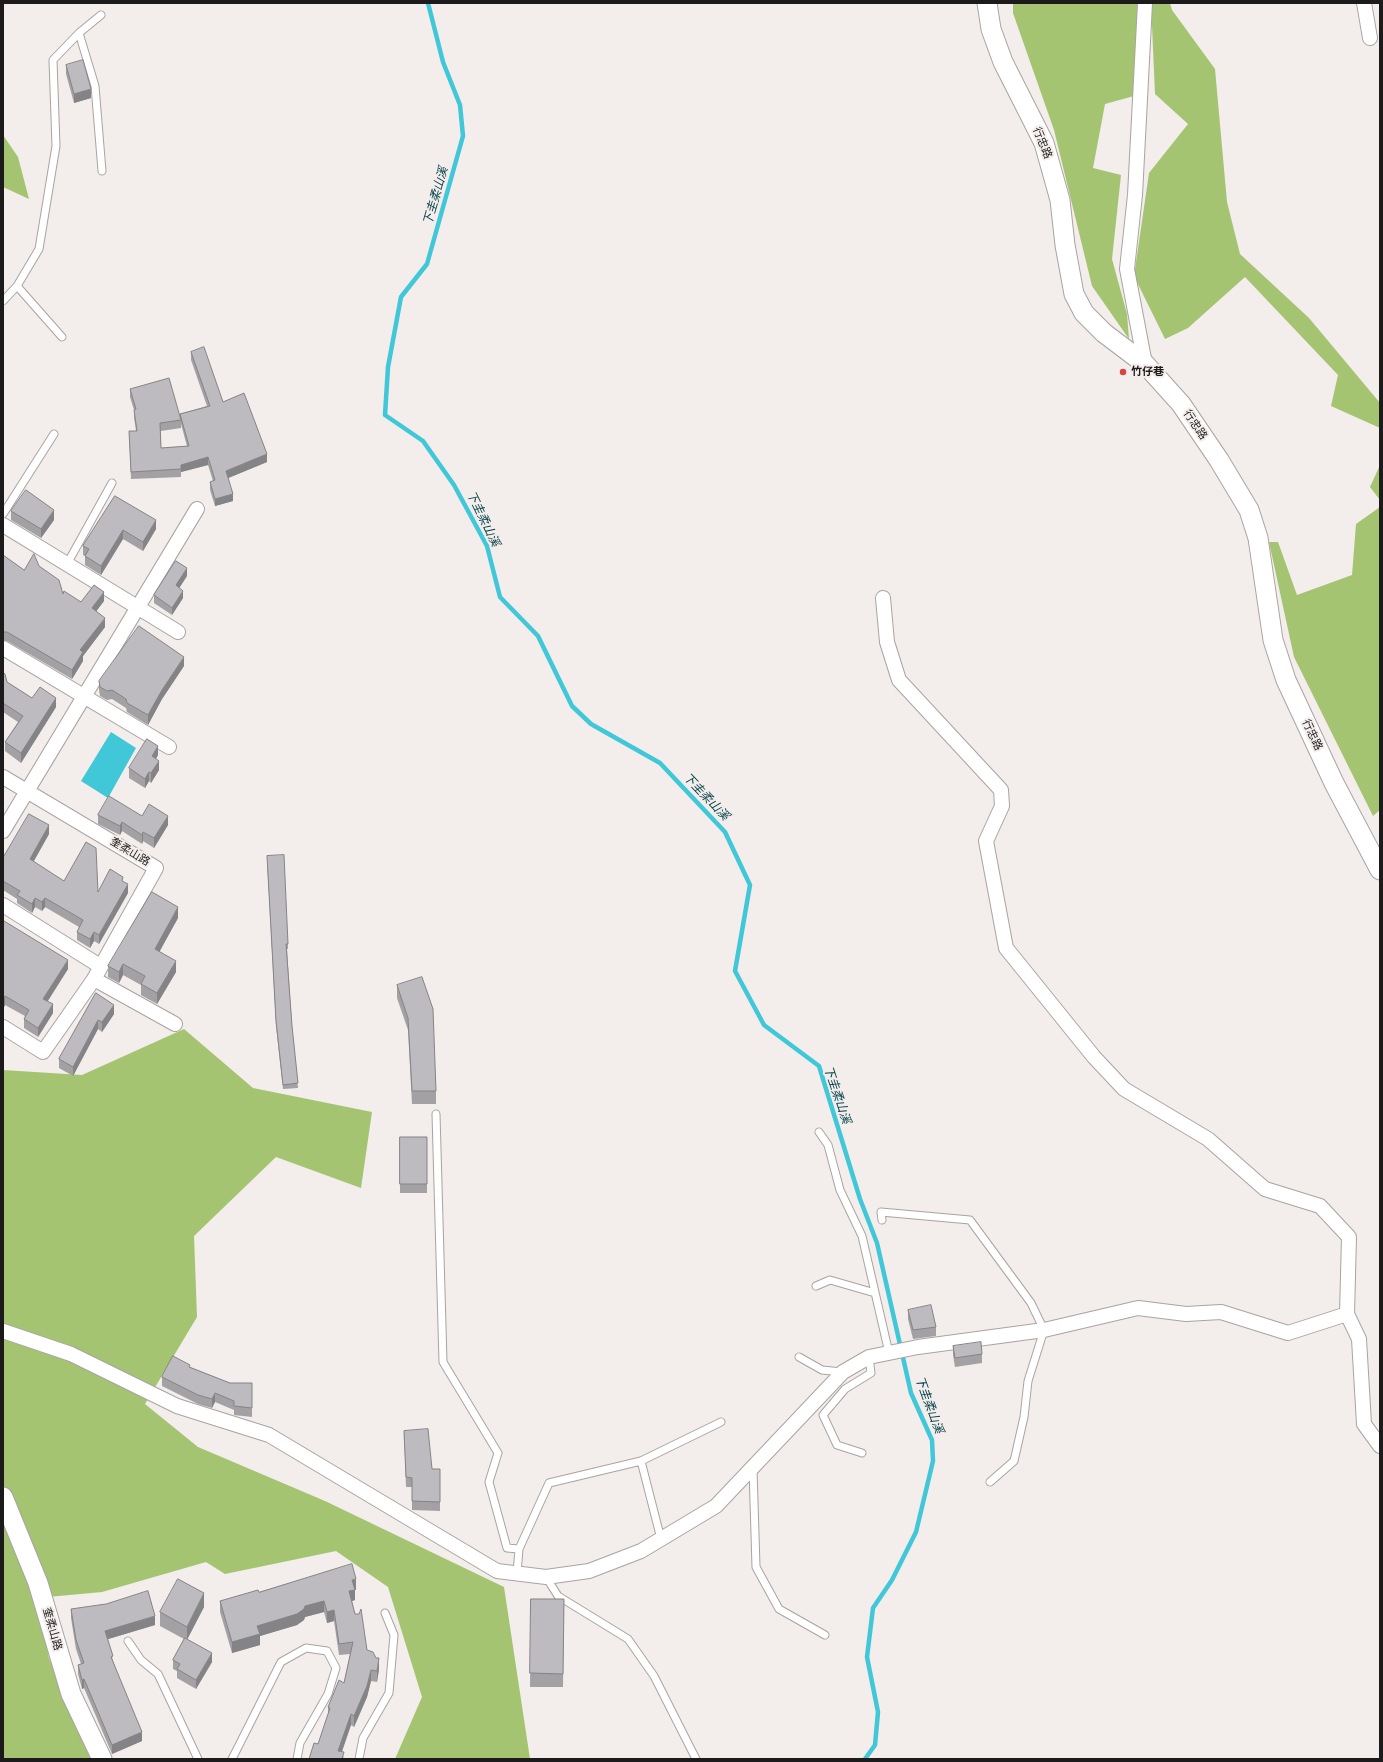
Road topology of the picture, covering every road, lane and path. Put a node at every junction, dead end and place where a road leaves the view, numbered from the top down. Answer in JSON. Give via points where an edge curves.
{"nodes":[{"id":1,"x":987,"y":3,"type":"edge"},
{"id":2,"x":1145,"y":3,"type":"edge"},
{"id":3,"x":1364,"y":3,"type":"edge"},
{"id":4,"x":101,"y":15,"type":"dead end"},
{"id":5,"x":79,"y":33,"type":"junction"},
{"id":6,"x":1370,"y":38,"type":"dead end"},
{"id":7,"x":102,"y":171,"type":"dead end"},
{"id":8,"x":17,"y":286,"type":"junction"},
{"id":9,"x":3,"y":301,"type":"edge"},
{"id":10,"x":62,"y":337,"type":"dead end"},
{"id":11,"x":1145,"y":364,"type":"junction"},
{"id":12,"x":54,"y":434,"type":"dead end"},
{"id":13,"x":112,"y":483,"type":"dead end"},
{"id":14,"x":197,"y":509,"type":"dead end"},
{"id":15,"x":3,"y":514,"type":"edge"},
{"id":16,"x":3,"y":525,"type":"edge"},
{"id":17,"x":67,"y":564,"type":"junction"},
{"id":18,"x":883,"y":598,"type":"dead end"},
{"id":19,"x":138,"y":608,"type":"junction"},
{"id":20,"x":178,"y":632,"type":"dead end"},
{"id":21,"x":3,"y":648,"type":"edge"},
{"id":22,"x":84,"y":696,"type":"junction"},
{"id":23,"x":169,"y":746,"type":"dead end"},
{"id":24,"x":3,"y":777,"type":"edge"},
{"id":25,"x":27,"y":791,"type":"junction"},
{"id":26,"x":3,"y":831,"type":"edge"},
{"id":27,"x":1380,"y":870,"type":"edge"},
{"id":28,"x":3,"y":905,"type":"edge"},
{"id":29,"x":100,"y":966,"type":"junction"},
{"id":30,"x":94,"y":979,"type":"junction"},
{"id":31,"x":175,"y":1024,"type":"dead end"},
{"id":32,"x":3,"y":1027,"type":"edge"},
{"id":33,"x":436,"y":1114,"type":"dead end"},
{"id":34,"x":819,"y":1132,"type":"dead end"},
{"id":35,"x":882,"y":1220,"type":"dead end"},
{"id":36,"x":816,"y":1286,"type":"dead end"},
{"id":37,"x":875,"y":1292,"type":"junction"},
{"id":38,"x":1347,"y":1314,"type":"junction"},
{"id":39,"x":1044,"y":1330,"type":"junction"},
{"id":40,"x":3,"y":1332,"type":"edge"},
{"id":41,"x":893,"y":1353,"type":"junction"},
{"id":42,"x":799,"y":1357,"type":"dead end"},
{"id":43,"x":869,"y":1357,"type":"junction"},
{"id":44,"x":843,"y":1372,"type":"junction"},
{"id":45,"x":721,"y":1422,"type":"dead end"},
{"id":46,"x":1380,"y":1446,"type":"edge"},
{"id":47,"x":862,"y":1453,"type":"dead end"},
{"id":48,"x":641,"y":1461,"type":"junction"},
{"id":49,"x":753,"y":1467,"type":"junction"},
{"id":50,"x":990,"y":1482,"type":"dead end"},
{"id":51,"x":3,"y":1497,"type":"edge"},
{"id":52,"x":661,"y":1539,"type":"junction"},
{"id":53,"x":519,"y":1549,"type":"junction"},
{"id":54,"x":517,"y":1573,"type":"junction"},
{"id":55,"x":546,"y":1577,"type":"junction"},
{"id":56,"x":385,"y":1613,"type":"dead end"},
{"id":57,"x":825,"y":1635,"type":"dead end"},
{"id":58,"x":128,"y":1641,"type":"dead end"},
{"id":59,"x":102,"y":1759,"type":"edge"},
{"id":60,"x":198,"y":1759,"type":"edge"},
{"id":61,"x":232,"y":1759,"type":"edge"},
{"id":62,"x":297,"y":1759,"type":"edge"},
{"id":63,"x":358,"y":1759,"type":"edge"},
{"id":64,"x":696,"y":1759,"type":"edge"}],
"edges":[{"from":1,"to":11,"type":"street","name":"行忠路","via":[[991,29],[1003,62],[1044,143],[1060,200],[1074,294],[1084,313],[1104,333]]},
{"from":2,"to":11,"type":"street","via":[[1135,195],[1128,269]]},
{"from":3,"to":6,"type":"street"},
{"from":4,"to":5,"type":"lane"},
{"from":5,"to":7,"type":"lane","via":[[95,86]]},
{"from":5,"to":8,"type":"lane","via":[[53,60],[56,146],[39,249]]},
{"from":8,"to":9,"type":"lane"},
{"from":8,"to":10,"type":"lane"},
{"from":11,"to":27,"type":"street","name":"行忠路","via":[[1181,404],[1249,510],[1258,538],[1273,640],[1286,680],[1334,783]]},
{"from":12,"to":15,"type":"lane"},
{"from":13,"to":17,"type":"lane"},
{"from":14,"to":19,"type":"street"},
{"from":16,"to":17,"type":"street"},
{"from":17,"to":19,"type":"street"},
{"from":18,"to":38,"type":"street","via":[[887,642],[900,680],[1002,790],[1002,806],[986,841],[1006,948],[1094,1057],[1124,1089],[1208,1139],[1265,1188],[1320,1206],[1349,1237]]},
{"from":19,"to":20,"type":"street"},
{"from":19,"to":22,"type":"street"},
{"from":21,"to":22,"type":"street"},
{"from":22,"to":23,"type":"street"},
{"from":22,"to":25,"type":"street"},
{"from":24,"to":25,"type":"street","name":"奎柔山路"},
{"from":25,"to":26,"type":"street"},
{"from":25,"to":29,"type":"street","name":"奎柔山路","via":[[156,868]]},
{"from":28,"to":29,"type":"street"},
{"from":29,"to":30,"type":"street","name":"奎柔山路"},
{"from":30,"to":31,"type":"street"},
{"from":30,"to":32,"type":"street","name":"奎柔山路","via":[[43,1052]]},
{"from":33,"to":53,"type":"lane","via":[[443,1362],[498,1453],[489,1482],[507,1548]]},
{"from":34,"to":37,"type":"lane","via":[[828,1145],[840,1190],[862,1236]]},
{"from":35,"to":39,"type":"lane","via":[[881,1212],[970,1220],[1031,1302]]},
{"from":36,"to":37,"type":"lane","via":[[830,1280]]},
{"from":37,"to":41,"type":"lane"},
{"from":38,"to":39,"type":"street","via":[[1288,1333],[1221,1312],[1186,1314],[1138,1308]]},
{"from":38,"to":46,"type":"street","via":[[1360,1339],[1364,1424]]},
{"from":39,"to":41,"type":"street","via":[[918,1347]]},
{"from":39,"to":50,"type":"lane","via":[[1028,1381],[1024,1417],[1014,1461]]},
{"from":40,"to":54,"type":"street","via":[[71,1354],[178,1406],[269,1435],[497,1571]]},
{"from":41,"to":43,"type":"street"},
{"from":42,"to":44,"type":"lane","via":[[822,1370]]},
{"from":43,"to":44,"type":"street"},
{"from":43,"to":47,"type":"lane","via":[[872,1373],[845,1389],[823,1415],[837,1444]]},
{"from":44,"to":49,"type":"street"},
{"from":45,"to":48,"type":"lane"},
{"from":48,"to":52,"type":"lane"},
{"from":48,"to":53,"type":"lane","via":[[549,1484]]},
{"from":49,"to":52,"type":"street","via":[[716,1506]]},
{"from":49,"to":57,"type":"lane","via":[[756,1567],[779,1608]]},
{"from":51,"to":59,"type":"street","name":"奎柔山路","via":[[38,1582],[71,1694]]},
{"from":52,"to":55,"type":"street","via":[[641,1551],[589,1571]]},
{"from":53,"to":54,"type":"lane"},
{"from":54,"to":55,"type":"street"},
{"from":55,"to":64,"type":"lane","via":[[558,1596],[628,1639],[654,1676]]},
{"from":56,"to":63,"type":"lane","via":[[394,1635],[389,1693],[363,1738]]},
{"from":58,"to":60,"type":"lane","via":[[142,1660],[158,1674]]},
{"from":61,"to":62,"type":"lane","via":[[281,1662],[306,1648],[328,1651],[336,1668],[328,1694],[300,1743]]}]}
